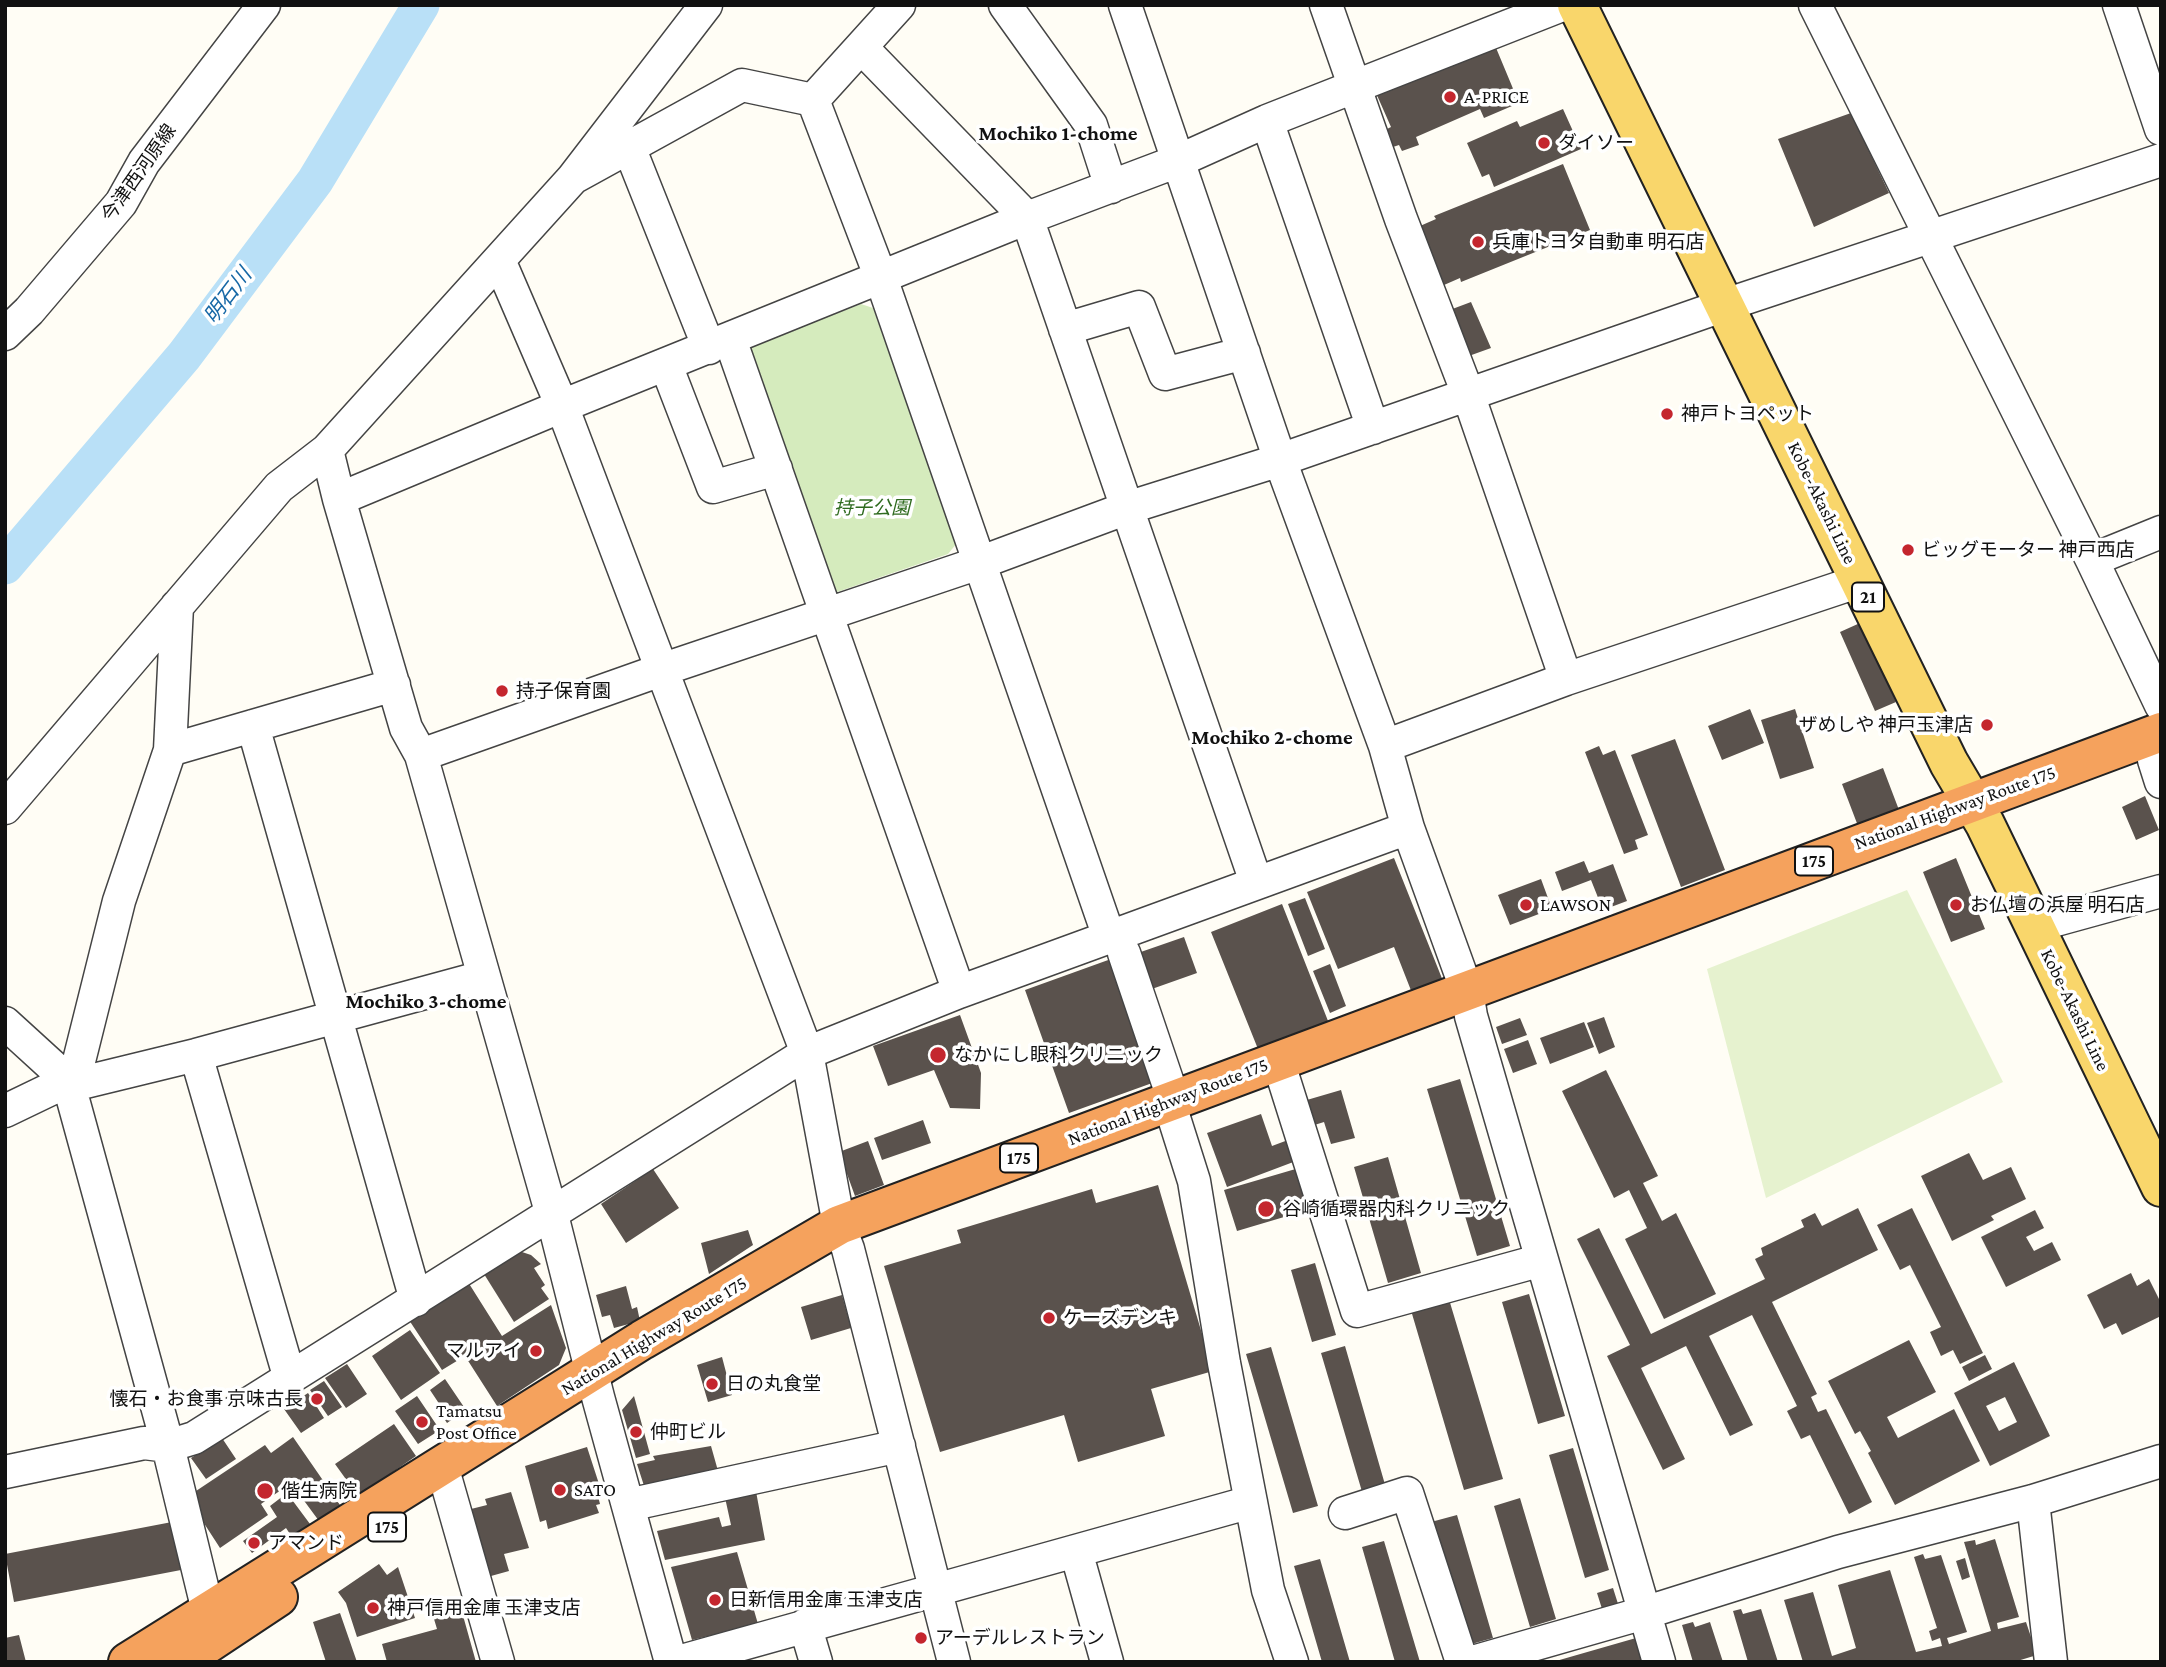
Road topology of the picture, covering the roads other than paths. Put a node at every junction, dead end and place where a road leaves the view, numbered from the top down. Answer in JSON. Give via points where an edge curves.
{"nodes":[{"id":1,"x":264,"y":5,"type":"edge"},
{"id":2,"x":706,"y":5,"type":"edge"},
{"id":3,"x":899,"y":5,"type":"edge"},
{"id":4,"x":1005,"y":5,"type":"edge"},
{"id":5,"x":1125,"y":5,"type":"edge"},
{"id":6,"x":1326,"y":5,"type":"edge"},
{"id":7,"x":1562,"y":5,"type":"edge"},
{"id":8,"x":1577,"y":5,"type":"edge"},
{"id":9,"x":1815,"y":5,"type":"edge"},
{"id":10,"x":2119,"y":5,"type":"edge"},
{"id":11,"x":861,"y":47,"type":"junction"},
{"id":12,"x":1354,"y":86,"type":"junction"},
{"id":13,"x":813,"y":100,"type":"junction"},
{"id":14,"x":1266,"y":121,"type":"junction"},
{"id":15,"x":2161,"y":129,"type":"edge"},
{"id":16,"x":629,"y":147,"type":"junction"},
{"id":17,"x":2161,"y":160,"type":"edge"},
{"id":18,"x":1178,"y":162,"type":"junction"},
{"id":19,"x":573,"y":178,"type":"junction"},
{"id":20,"x":1111,"y":187,"type":"junction"},
{"id":21,"x":1027,"y":218,"type":"junction"},
{"id":22,"x":1931,"y":238,"type":"junction"},
{"id":23,"x":499,"y":260,"type":"junction"},
{"id":24,"x":881,"y":278,"type":"junction"},
{"id":25,"x":1725,"y":305,"type":"junction"},
{"id":26,"x":1065,"y":329,"type":"junction"},
{"id":27,"x":5,"y":334,"type":"edge"},
{"id":28,"x":720,"y":344,"type":"junction"},
{"id":29,"x":1244,"y":353,"type":"junction"},
{"id":30,"x":666,"y":365,"type":"junction"},
{"id":31,"x":1468,"y":394,"type":"junction"},
{"id":32,"x":562,"y":406,"type":"junction"},
{"id":33,"x":1373,"y":428,"type":"junction"},
{"id":34,"x":327,"y":450,"type":"junction"},
{"id":35,"x":1280,"y":460,"type":"junction"},
{"id":36,"x":776,"y":469,"type":"junction"},
{"id":37,"x":339,"y":499,"type":"junction"},
{"id":38,"x":1127,"y":508,"type":"junction"},
{"id":39,"x":2161,"y":532,"type":"edge"},
{"id":40,"x":2091,"y":560,"type":"junction"},
{"id":41,"x":979,"y":563,"type":"junction"},
{"id":42,"x":1860,"y":581,"type":"junction"},
{"id":43,"x":177,"y":606,"type":"junction"},
{"id":44,"x":828,"y":614,"type":"junction"},
{"id":45,"x":662,"y":670,"type":"junction"},
{"id":46,"x":1566,"y":679,"type":"junction"},
{"id":47,"x":394,"y":685,"type":"junction"},
{"id":48,"x":2161,"y":705,"type":"edge"},
{"id":49,"x":253,"y":726,"type":"junction"},
{"id":50,"x":1385,"y":746,"type":"junction"},
{"id":51,"x":170,"y":750,"type":"junction"},
{"id":52,"x":421,"y":755,"type":"junction"},
{"id":53,"x":2159,"y":758,"type":"edge"},
{"id":54,"x":5,"y":808,"type":"edge"},
{"id":55,"x":1979,"y":813,"type":"junction"},
{"id":56,"x":1408,"y":828,"type":"junction"},
{"id":57,"x":1256,"y":882,"type":"junction"},
{"id":58,"x":2161,"y":891,"type":"edge"},
{"id":59,"x":2034,"y":926,"type":"junction"},
{"id":60,"x":1117,"y":945,"type":"junction"},
{"id":61,"x":483,"y":977,"type":"junction"},
{"id":62,"x":959,"y":992,"type":"junction"},
{"id":63,"x":1469,"y":1003,"type":"junction"},
{"id":64,"x":335,"y":1017,"type":"junction"},
{"id":65,"x":5,"y":1023,"type":"edge"},
{"id":66,"x":807,"y":1053,"type":"junction"},
{"id":67,"x":196,"y":1055,"type":"junction"},
{"id":68,"x":1283,"y":1073,"type":"junction"},
{"id":69,"x":74,"y":1084,"type":"junction"},
{"id":70,"x":1172,"y":1106,"type":"junction"},
{"id":71,"x":5,"y":1111,"type":"edge"},
{"id":72,"x":2161,"y":1187,"type":"edge"},
{"id":73,"x":552,"y":1215,"type":"junction"},
{"id":74,"x":844,"y":1237,"type":"junction"},
{"id":75,"x":1542,"y":1260,"type":"junction"},
{"id":76,"x":416,"y":1300,"type":"junction"},
{"id":77,"x":290,"y":1379,"type":"junction"},
{"id":78,"x":595,"y":1385,"type":"junction"},
{"id":79,"x":168,"y":1446,"type":"junction"},
{"id":80,"x":899,"y":1446,"type":"junction"},
{"id":81,"x":2159,"y":1467,"type":"edge"},
{"id":82,"x":5,"y":1472,"type":"edge"},
{"id":83,"x":446,"y":1477,"type":"junction"},
{"id":84,"x":2033,"y":1501,"type":"junction"},
{"id":85,"x":1251,"y":1502,"type":"junction"},
{"id":86,"x":628,"y":1504,"type":"junction"},
{"id":87,"x":1345,"y":1513,"type":"dead end"},
{"id":88,"x":1076,"y":1550,"type":"junction"},
{"id":89,"x":936,"y":1591,"type":"junction"},
{"id":90,"x":1644,"y":1613,"type":"junction"},
{"id":91,"x":805,"y":1625,"type":"junction"},
{"id":92,"x":203,"y":1645,"type":"edge"},
{"id":93,"x":128,"y":1662,"type":"edge"},
{"id":94,"x":498,"y":1662,"type":"edge"},
{"id":95,"x":671,"y":1662,"type":"edge"},
{"id":96,"x":678,"y":1662,"type":"edge"},
{"id":97,"x":816,"y":1662,"type":"edge"},
{"id":98,"x":954,"y":1662,"type":"edge"},
{"id":99,"x":1107,"y":1662,"type":"edge"},
{"id":100,"x":1292,"y":1662,"type":"edge"},
{"id":101,"x":1462,"y":1662,"type":"edge"},
{"id":102,"x":1473,"y":1662,"type":"edge"},
{"id":103,"x":1659,"y":1662,"type":"edge"},
{"id":104,"x":2051,"y":1662,"type":"edge"}],
"edges":[{"from":1,"to":27,"type":"street","name":"今津西河原線","via":[[144,162],[121,203]]},
{"from":2,"to":19,"type":"street"},
{"from":3,"to":11,"type":"street"},
{"from":4,"to":20,"type":"street","via":[[1091,125]]},
{"from":5,"to":18,"type":"street"},
{"from":6,"to":12,"type":"street"},
{"from":7,"to":12,"type":"street"},
{"from":8,"to":25,"type":"main road","name":"Kobe-Akashi Line","number":"21"},
{"from":9,"to":22,"type":"street"},
{"from":10,"to":15,"type":"street"},
{"from":11,"to":13,"type":"street"},
{"from":11,"to":21,"type":"street"},
{"from":12,"to":14,"type":"street"},
{"from":12,"to":31,"type":"street"},
{"from":13,"to":16,"type":"street","via":[[742,85]]},
{"from":13,"to":24,"type":"street"},
{"from":14,"to":18,"type":"street"},
{"from":14,"to":33,"type":"street"},
{"from":16,"to":19,"type":"street"},
{"from":16,"to":28,"type":"street"},
{"from":17,"to":22,"type":"street"},
{"from":18,"to":20,"type":"street"},
{"from":18,"to":29,"type":"street"},
{"from":19,"to":23,"type":"street"},
{"from":20,"to":21,"type":"street"},
{"from":21,"to":24,"type":"street"},
{"from":21,"to":26,"type":"street"},
{"from":22,"to":25,"type":"street"},
{"from":22,"to":40,"type":"street"},
{"from":23,"to":32,"type":"street"},
{"from":23,"to":34,"type":"street"},
{"from":24,"to":28,"type":"street"},
{"from":24,"to":41,"type":"street"},
{"from":25,"to":31,"type":"street"},
{"from":25,"to":42,"type":"main road","name":"Kobe-Akashi Line","number":"21"},
{"from":26,"to":29,"type":"street","via":[[1139,307],[1166,374]]},
{"from":26,"to":38,"type":"street"},
{"from":28,"to":30,"type":"street"},
{"from":28,"to":36,"type":"street"},
{"from":29,"to":35,"type":"street"},
{"from":30,"to":32,"type":"street"},
{"from":30,"to":36,"type":"street","via":[[713,487]]},
{"from":31,"to":33,"type":"street"},
{"from":31,"to":46,"type":"street"},
{"from":32,"to":37,"type":"street"},
{"from":32,"to":45,"type":"street"},
{"from":33,"to":35,"type":"street"},
{"from":34,"to":37,"type":"street"},
{"from":34,"to":43,"type":"street","via":[[279,487]]},
{"from":35,"to":38,"type":"street"},
{"from":35,"to":50,"type":"street"},
{"from":36,"to":44,"type":"street"},
{"from":37,"to":47,"type":"street"},
{"from":38,"to":41,"type":"street"},
{"from":38,"to":57,"type":"street"},
{"from":39,"to":40,"type":"street"},
{"from":40,"to":48,"type":"street"},
{"from":41,"to":44,"type":"street"},
{"from":41,"to":60,"type":"street"},
{"from":42,"to":46,"type":"street"},
{"from":42,"to":55,"type":"main road","name":"Kobe-Akashi Line","number":"21","via":[[1949,763]]},
{"from":43,"to":51,"type":"street"},
{"from":43,"to":54,"type":"street"},
{"from":44,"to":45,"type":"street"},
{"from":44,"to":62,"type":"street"},
{"from":45,"to":52,"type":"street"},
{"from":45,"to":66,"type":"street"},
{"from":46,"to":50,"type":"street"},
{"from":47,"to":49,"type":"street"},
{"from":47,"to":52,"type":"street","via":[[406,728]]},
{"from":49,"to":51,"type":"street"},
{"from":49,"to":64,"type":"street"},
{"from":50,"to":56,"type":"street"},
{"from":51,"to":69,"type":"street","via":[[118,901]]},
{"from":52,"to":61,"type":"street"},
{"from":53,"to":55,"type":"highway","name":"National Highway Route 175","number":"175"},
{"from":55,"to":59,"type":"main road","name":"Kobe-Akashi Line","number":"21"},
{"from":55,"to":63,"type":"highway","name":"National Highway Route 175","number":"175"},
{"from":56,"to":57,"type":"street"},
{"from":56,"to":63,"type":"street"},
{"from":57,"to":60,"type":"street"},
{"from":58,"to":59,"type":"street"},
{"from":59,"to":72,"type":"main road","name":"Kobe-Akashi Line","number":"21"},
{"from":60,"to":62,"type":"street"},
{"from":60,"to":70,"type":"street"},
{"from":61,"to":64,"type":"street"},
{"from":61,"to":73,"type":"street"},
{"from":62,"to":66,"type":"street"},
{"from":63,"to":68,"type":"highway","name":"National Highway Route 175","number":"175"},
{"from":63,"to":75,"type":"street"},
{"from":64,"to":67,"type":"street"},
{"from":64,"to":76,"type":"street"},
{"from":65,"to":69,"type":"street"},
{"from":66,"to":73,"type":"street"},
{"from":66,"to":74,"type":"street"},
{"from":67,"to":69,"type":"street"},
{"from":67,"to":77,"type":"street"},
{"from":68,"to":70,"type":"highway","name":"National Highway Route 175","number":"175"},
{"from":68,"to":75,"type":"street","via":[[1357,1311]]},
{"from":69,"to":71,"type":"street","via":[[57,1086]]},
{"from":69,"to":79,"type":"street","via":[[72,1096]]},
{"from":70,"to":74,"type":"highway","name":"National Highway Route 175","number":"175"},
{"from":70,"to":85,"type":"street","via":[[1194,1181]]},
{"from":73,"to":76,"type":"street"},
{"from":73,"to":78,"type":"street"},
{"from":74,"to":78,"type":"highway","name":"National Highway Route 175","number":"175"},
{"from":74,"to":80,"type":"street"},
{"from":75,"to":90,"type":"street"},
{"from":76,"to":77,"type":"street"},
{"from":77,"to":79,"type":"street","via":[[194,1438]]},
{"from":78,"to":83,"type":"highway","name":"National Highway Route 175","number":"175"},
{"from":78,"to":86,"type":"street"},
{"from":79,"to":82,"type":"street","via":[[144,1443]]},
{"from":79,"to":92,"type":"street"},
{"from":80,"to":86,"type":"street"},
{"from":80,"to":89,"type":"street"},
{"from":81,"to":84,"type":"street"},
{"from":83,"to":92,"type":"highway","name":"National Highway Route 175","number":"175","via":[[324,1566]]},
{"from":83,"to":94,"type":"street"},
{"from":84,"to":90,"type":"street","via":[[1834,1542]]},
{"from":84,"to":104,"type":"street"},
{"from":85,"to":88,"type":"street"},
{"from":85,"to":100,"type":"street","via":[[1268,1591]]},
{"from":86,"to":95,"type":"street"},
{"from":87,"to":101,"type":"street","via":[[1407,1493]]},
{"from":88,"to":89,"type":"street"},
{"from":88,"to":99,"type":"street"},
{"from":89,"to":91,"type":"street"},
{"from":89,"to":98,"type":"street"},
{"from":90,"to":102,"type":"street"},
{"from":90,"to":103,"type":"street"},
{"from":91,"to":96,"type":"street"},
{"from":91,"to":97,"type":"street"},
{"from":92,"to":93,"type":"highway","name":"National Highway Route 175","number":"175"}]}
